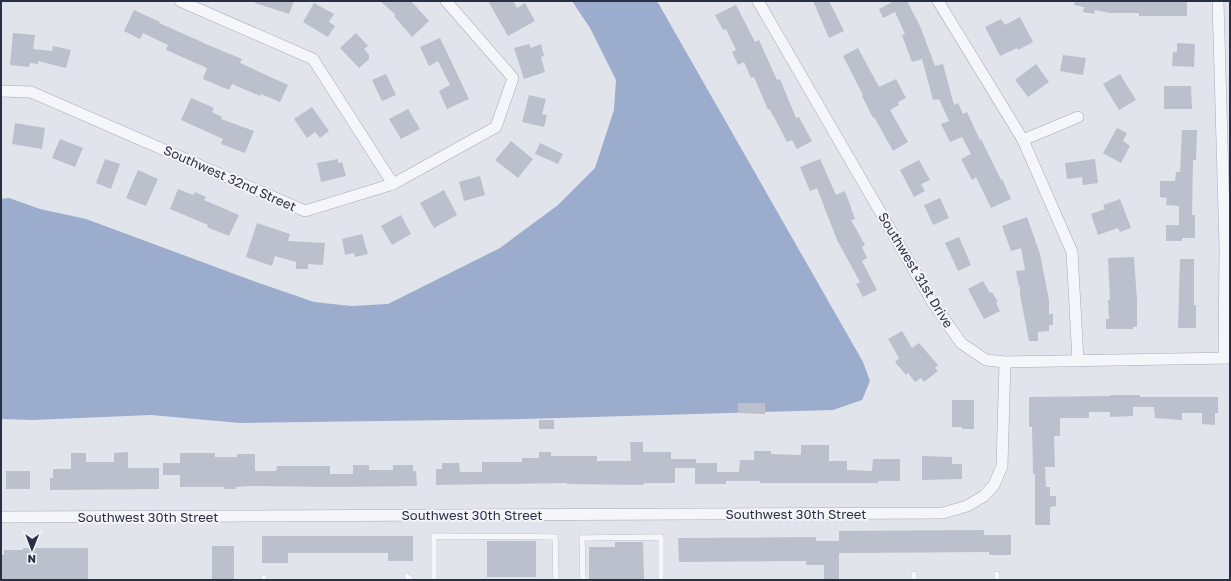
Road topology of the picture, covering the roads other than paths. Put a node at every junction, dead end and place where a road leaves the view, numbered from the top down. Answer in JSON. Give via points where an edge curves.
{"nodes":[{"id":1,"x":180,"y":1,"type":"edge"},
{"id":2,"x":446,"y":1,"type":"edge"},
{"id":3,"x":758,"y":1,"type":"edge"},
{"id":4,"x":938,"y":1,"type":"edge"},
{"id":5,"x":1218,"y":1,"type":"edge"},
{"id":6,"x":1,"y":91,"type":"edge"},
{"id":7,"x":1078,"y":117,"type":"dead end"},
{"id":8,"x":1023,"y":140,"type":"junction"},
{"id":9,"x":393,"y":184,"type":"junction"},
{"id":10,"x":1227,"y":358,"type":"edge"},
{"id":11,"x":1078,"y":361,"type":"junction"},
{"id":12,"x":1005,"y":362,"type":"junction"},
{"id":13,"x":1,"y":517,"type":"edge"},
{"id":14,"x":997,"y":574,"type":"dead end"},
{"id":15,"x":434,"y":580,"type":"edge"},
{"id":16,"x":556,"y":580,"type":"edge"},
{"id":17,"x":583,"y":580,"type":"edge"},
{"id":18,"x":662,"y":580,"type":"edge"},
{"id":19,"x":997,"y":580,"type":"edge"}],
"edges":[{"from":1,"to":9,"type":"street","via":[[313,59]]},
{"from":2,"to":9,"type":"street","name":"Southwest 32nd Street","via":[[513,78],[496,127]]},
{"from":3,"to":12,"type":"street","name":"Southwest 31st Drive","via":[[933,303],[961,343],[986,360]]},
{"from":4,"to":8,"type":"street"},
{"from":5,"to":10,"type":"street"},
{"from":6,"to":9,"type":"street","name":"Southwest 32nd Street","via":[[32,92],[305,211]]},
{"from":7,"to":8,"type":"street"},
{"from":8,"to":11,"type":"street","via":[[1072,252]]},
{"from":10,"to":11,"type":"street","name":"Southwest 31st Drive"},
{"from":11,"to":12,"type":"street","name":"Southwest 31st Drive"},
{"from":12,"to":13,"type":"street","name":"Southwest 30th Street","via":[[1002,466],[994,485],[984,496],[967,506],[943,513]]},
{"from":14,"to":19,"type":"lane"},
{"from":15,"to":16,"type":"lane","via":[[434,536],[555,537]]},
{"from":17,"to":18,"type":"lane","via":[[582,538],[661,537]]}]}
